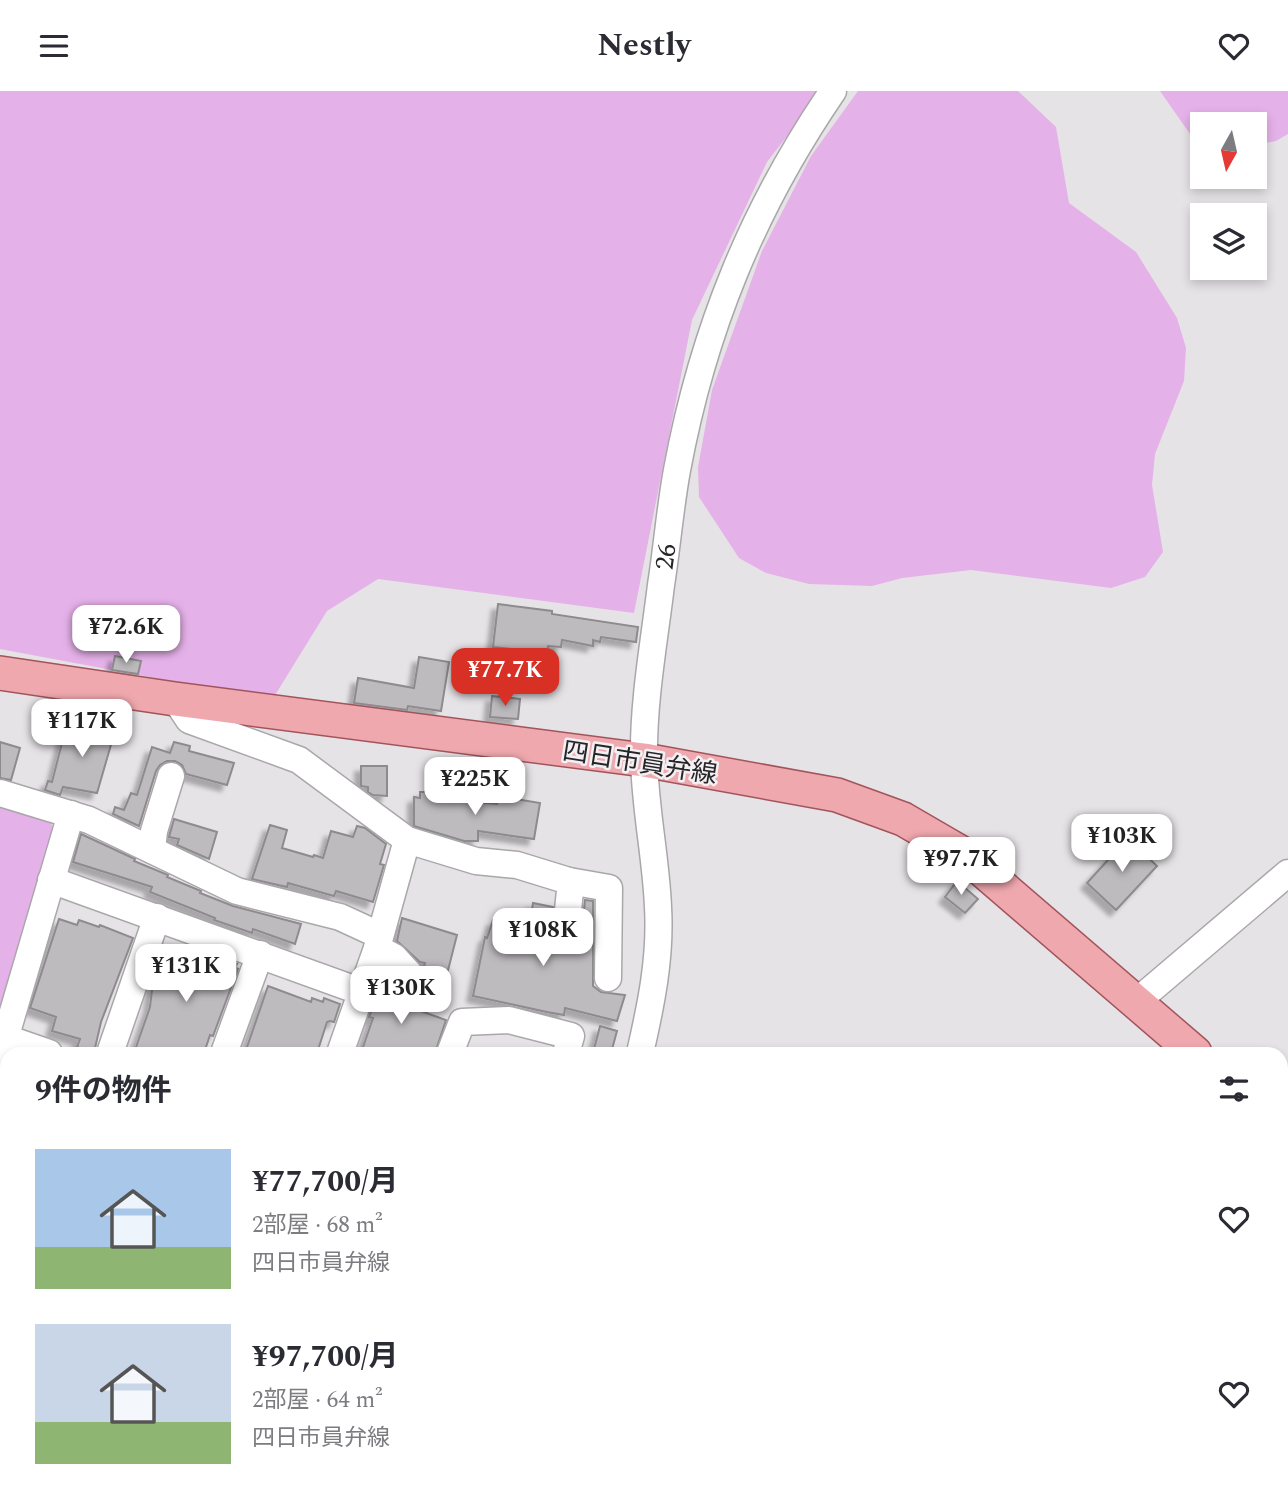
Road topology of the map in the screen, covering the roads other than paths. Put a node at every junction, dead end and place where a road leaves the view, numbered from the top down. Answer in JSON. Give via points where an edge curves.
{"nodes":[{"id":1,"x":833,"y":91,"type":"edge"},
{"id":2,"x":0,"y":673,"type":"edge"},
{"id":3,"x":175,"y":699,"type":"junction"},
{"id":4,"x":644,"y":760,"type":"junction"},
{"id":5,"x":171,"y":776,"type":"dead end"},
{"id":6,"x":0,"y":793,"type":"edge"},
{"id":7,"x":71,"y":814,"type":"junction"},
{"id":8,"x":407,"y":840,"type":"junction"},
{"id":9,"x":152,"y":851,"type":"junction"},
{"id":10,"x":1288,"y":873,"type":"edge"},
{"id":11,"x":51,"y":880,"type":"junction"},
{"id":12,"x":569,"y":881,"type":"junction"},
{"id":13,"x":158,"y":917,"type":"junction"},
{"id":14,"x":566,"y":929,"type":"dead end"},
{"id":15,"x":378,"y":942,"type":"junction"},
{"id":16,"x":260,"y":954,"type":"junction"},
{"id":17,"x":608,"y":978,"type":"dead end"},
{"id":18,"x":362,"y":992,"type":"junction"},
{"id":19,"x":428,"y":994,"type":"dead end"},
{"id":20,"x":1135,"y":1003,"type":"junction"},
{"id":21,"x":2,"y":1043,"type":"edge"},
{"id":22,"x":21,"y":1047,"type":"edge"},
{"id":23,"x":112,"y":1047,"type":"edge"},
{"id":24,"x":226,"y":1047,"type":"edge"},
{"id":25,"x":342,"y":1047,"type":"edge"},
{"id":26,"x":452,"y":1047,"type":"edge"},
{"id":27,"x":567,"y":1047,"type":"edge"},
{"id":28,"x":641,"y":1047,"type":"edge"},
{"id":29,"x":1188,"y":1047,"type":"edge"}],
"edges":[{"from":1,"to":4,"type":"street","name":"26","via":[[792,154],[745,245],[719,308],[694,393],[677,471],[645,707]]},
{"from":2,"to":3,"type":"main road","name":"四日市員弁線"},
{"from":3,"to":4,"type":"main road","name":"四日市員弁線"},
{"from":3,"to":8,"type":"street","via":[[189,720],[299,760]]},
{"from":4,"to":20,"type":"main road","name":"四日市員弁線","via":[[837,795],[903,819],[965,855]]},
{"from":4,"to":28,"type":"street","name":"26","via":[[659,909],[653,994]]},
{"from":5,"to":9,"type":"street","via":[[153,831]]},
{"from":6,"to":7,"type":"street"},
{"from":7,"to":9,"type":"street"},
{"from":7,"to":11,"type":"street"},
{"from":8,"to":12,"type":"street","via":[[475,861],[517,865]]},
{"from":8,"to":15,"type":"street"},
{"from":9,"to":15,"type":"street","via":[[237,891],[340,917]]},
{"from":10,"to":20,"type":"street"},
{"from":11,"to":13,"type":"street"},
{"from":11,"to":21,"type":"street"},
{"from":12,"to":14,"type":"street"},
{"from":12,"to":17,"type":"street","via":[[609,888]]},
{"from":13,"to":16,"type":"street"},
{"from":13,"to":23,"type":"street"},
{"from":15,"to":18,"type":"street"},
{"from":15,"to":19,"type":"street"},
{"from":16,"to":18,"type":"street"},
{"from":16,"to":24,"type":"street"},
{"from":18,"to":25,"type":"street"},
{"from":20,"to":29,"type":"main road","name":"四日市員弁線"},
{"from":21,"to":22,"type":"street"},
{"from":26,"to":27,"type":"street","via":[[462,1022],[509,1020],[570,1036]]}]}
